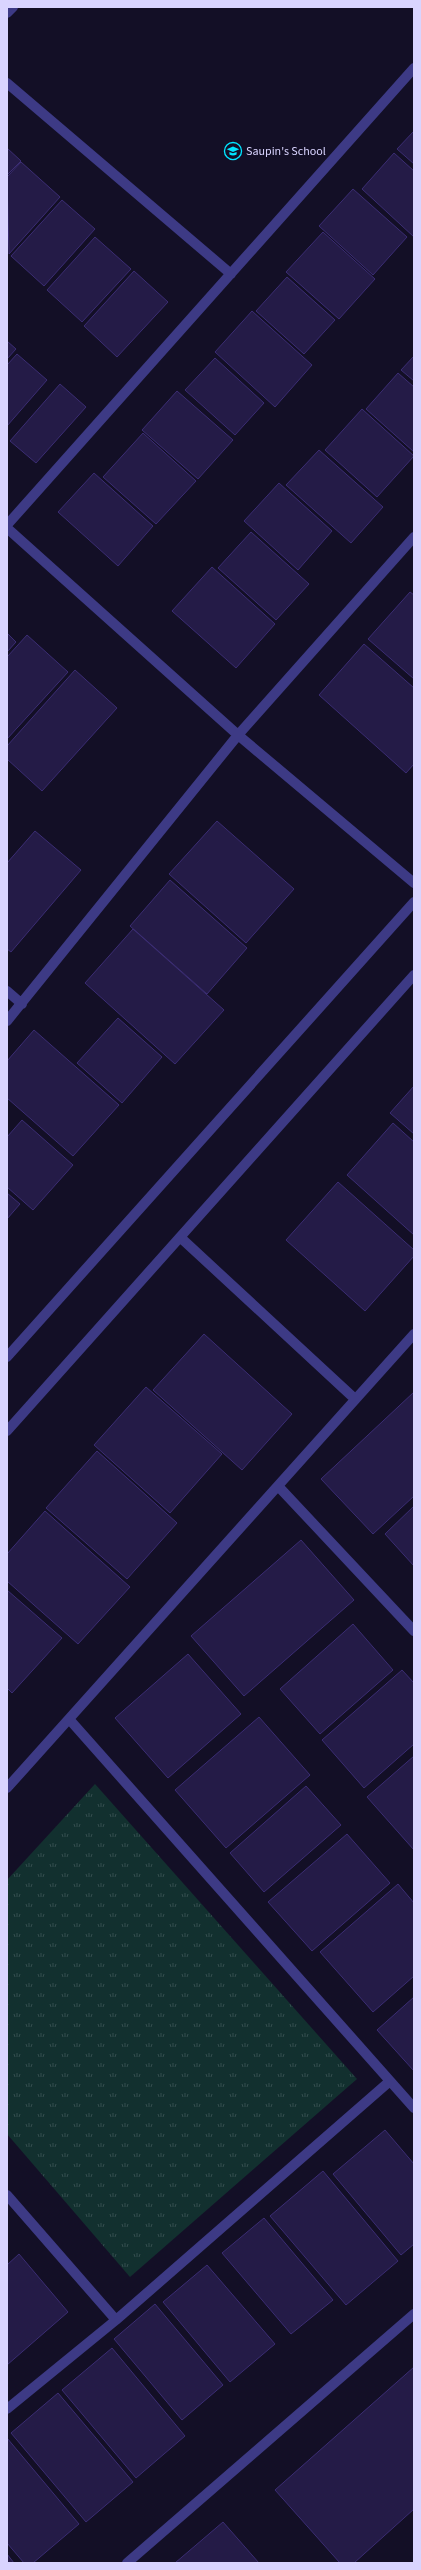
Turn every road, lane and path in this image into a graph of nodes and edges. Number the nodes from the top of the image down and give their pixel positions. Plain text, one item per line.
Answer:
1 (13, 7) edge
2 (7, 13) edge
3 (414, 68) edge
4 (7, 83) edge
5 (231, 274) junction
6 (7, 527) edge
7 (414, 537) edge
8 (238, 735) junction
9 (414, 883) edge
10 (414, 902) edge
11 (414, 975) edge
12 (7, 991) edge
13 (22, 1004) junction
14 (7, 1021) edge
15 (181, 1238) junction
16 (414, 1334) edge
17 (7, 1357) edge
18 (355, 1399) junction
19 (7, 1431) edge
20 (278, 1486) junction
21 (414, 1631) edge
22 (69, 1719) junction
23 (7, 1788) edge
24 (390, 2081) junction
25 (414, 2108) edge
26 (7, 2195) edge
27 (414, 2314) edge
28 (116, 2320) junction
29 (7, 2408) edge
30 (127, 2563) edge

1 - 2 street
3 - 5 street
4 - 5 street
5 - 6 street
6 - 8 street
7 - 8 street
8 - 9 street
8 - 13 street
10 - 17 street
11 - 15 street
12 - 13 street
13 - 14 street
15 - 18 street
15 - 19 street
16 - 18 street
18 - 20 street
20 - 21 street
20 - 22 street
22 - 23 street
22 - 24 street
24 - 25 street
24 - 28 street
26 - 28 street
27 - 30 street
28 - 29 street

